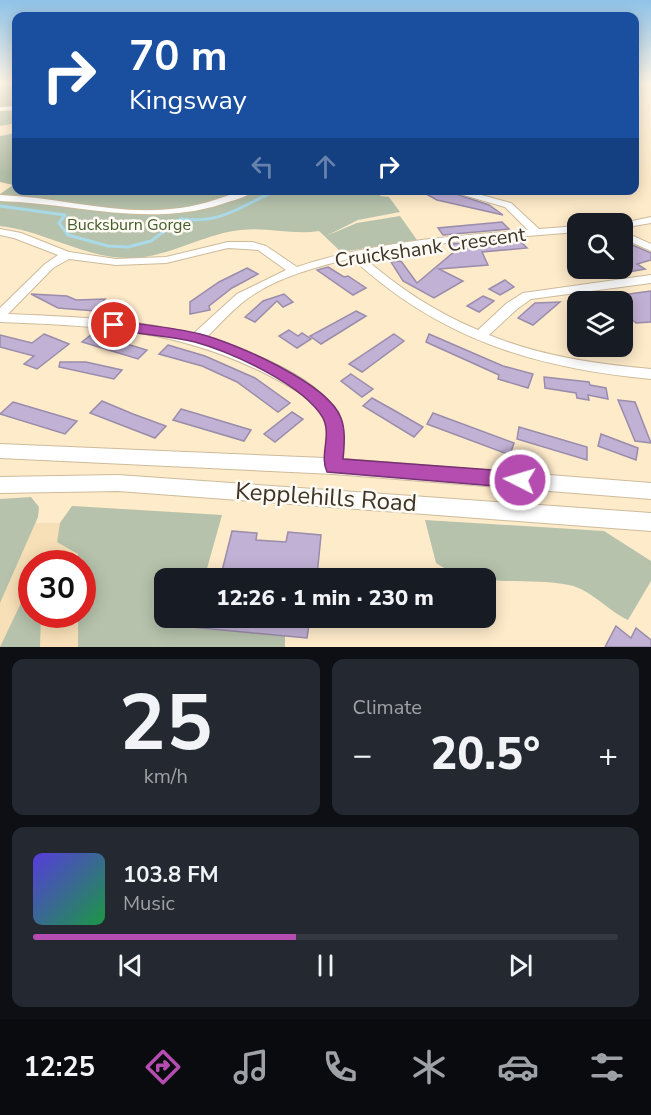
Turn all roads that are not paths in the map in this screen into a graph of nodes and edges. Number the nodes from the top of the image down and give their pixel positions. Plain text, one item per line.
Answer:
1 (237, 195) edge
2 (469, 195) edge
3 (1, 198) edge
4 (651, 220) edge
5 (633, 223) edge
6 (567, 230) edge
7 (0, 232) edge
8 (537, 232) junction
9 (633, 239) edge
10 (651, 248) edge
11 (354, 254) junction
12 (67, 255) junction
13 (294, 270) junction
14 (651, 279) edge
15 (0, 316) edge
16 (480, 336) junction
17 (198, 338) junction
18 (649, 378) edge
19 (0, 451) edge
20 (333, 466) junction
21 (0, 485) edge
22 (651, 491) edge
23 (651, 522) edge

1 - 3 street
2 - 8 street
4 - 5 street
6 - 8 street, Cruickshank Crescent
7 - 12 street
8 - 11 street, Cruickshank Crescent
9 - 10 street
11 - 13 street, Cruickshank Crescent
11 - 16 street
12 - 13 street
12 - 15 street
13 - 17 street, Cruickshank Crescent
14 - 16 street
15 - 17 street
16 - 18 street
17 - 20 street
19 - 20 street, Kepplehills Road
20 - 22 street, Kepplehills Road
21 - 23 street, Kepplehills Road

